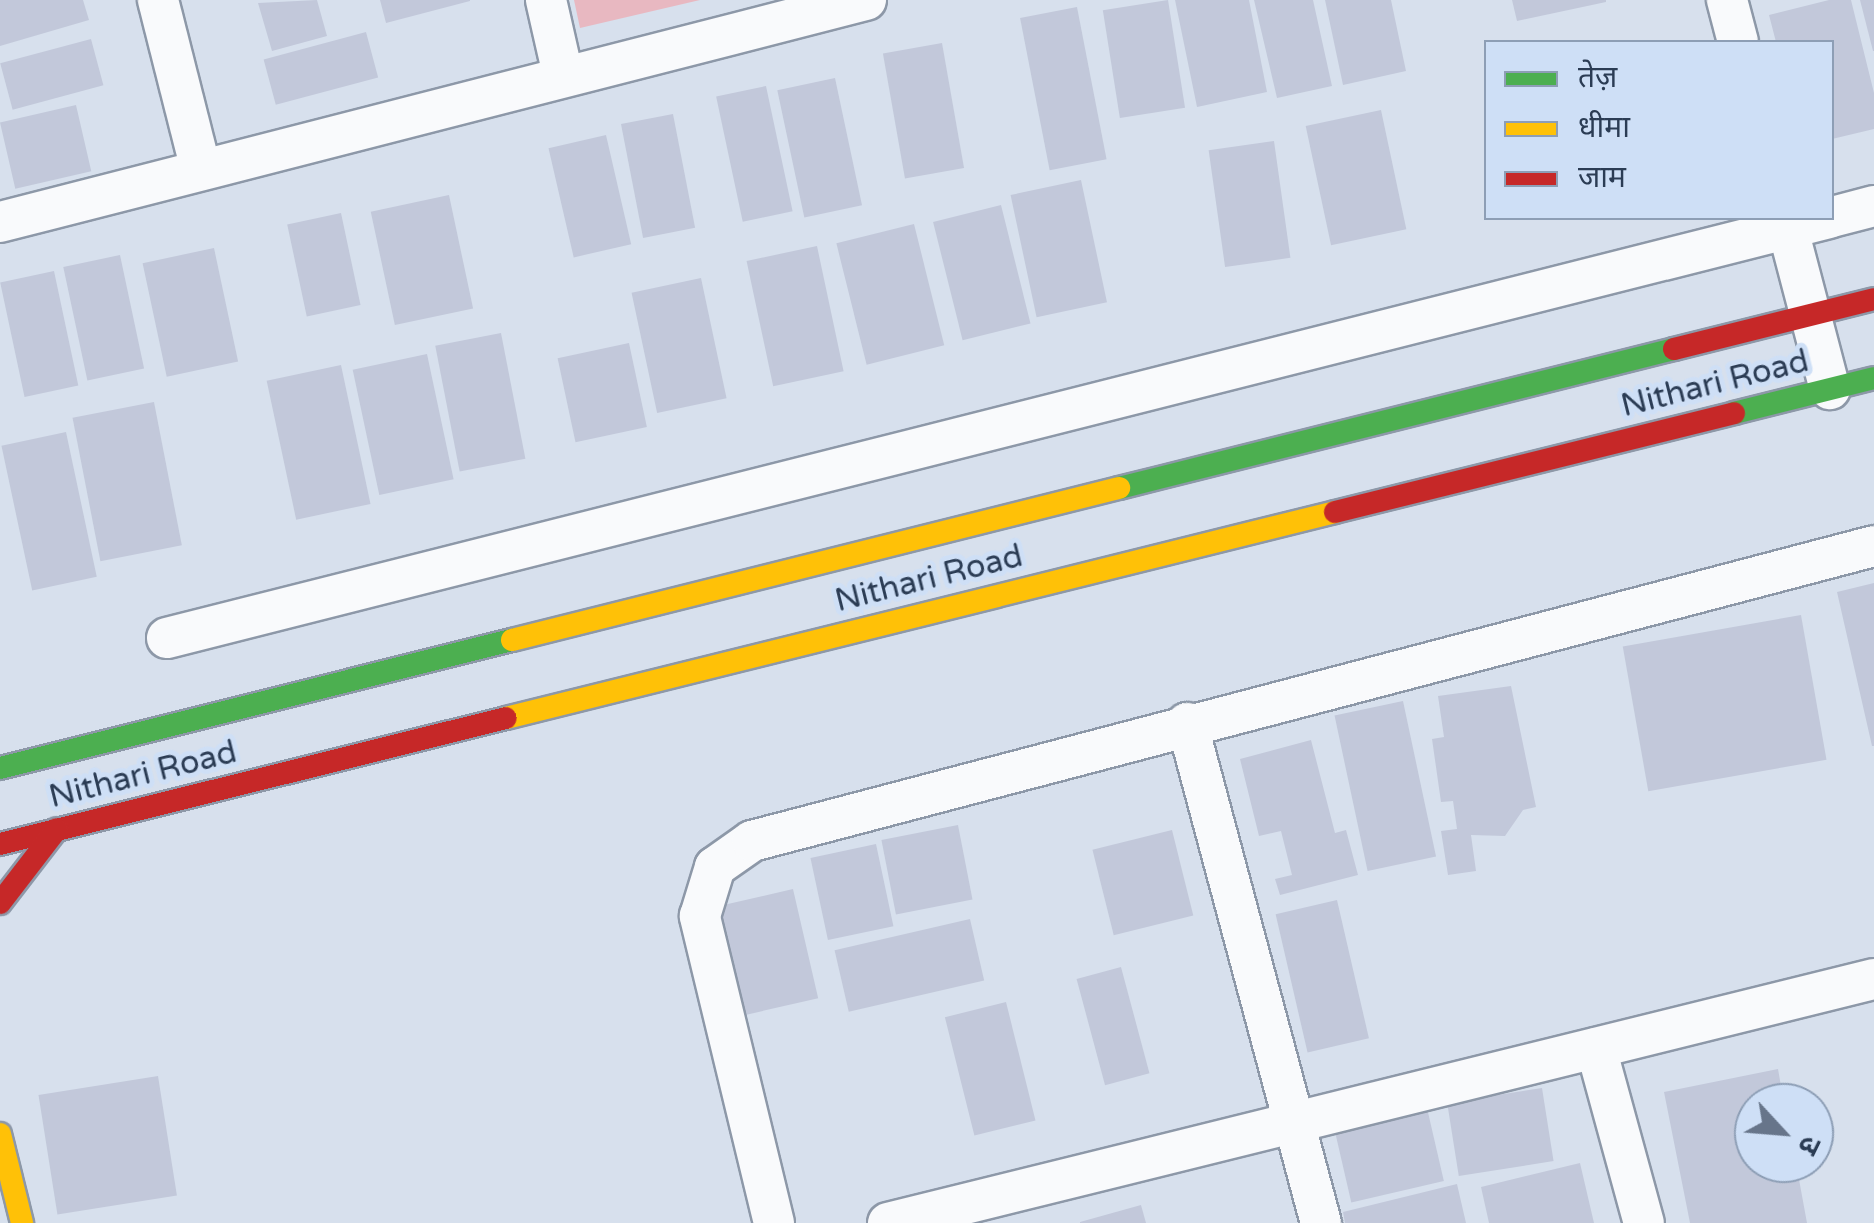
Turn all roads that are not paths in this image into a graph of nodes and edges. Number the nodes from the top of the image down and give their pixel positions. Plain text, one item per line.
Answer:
1 (158, 0) edge
2 (546, 0) edge
3 (866, 0) edge
4 (1727, 0) edge
5 (1737, 40) edge
6 (563, 75) junction
7 (200, 166) junction
8 (1874, 206) edge
9 (1834, 216) edge
10 (0, 222) edge
11 (1786, 223) edge
12 (1874, 299) edge
13 (1810, 315) junction
14 (1874, 378) edge
15 (1830, 389) junction
16 (1874, 546) edge
17 (167, 638) dead end
18 (1187, 723) junction
19 (13, 739) dead end
20 (38, 760) junction
21 (0, 768) edge
22 (57, 829) junction
23 (0, 844) edge
24 (0, 903) edge
25 (1874, 979) edge
26 (1596, 1048) junction
27 (1294, 1124) junction
28 (0, 1134) edge
29 (1018, 1208) edge
30 (22, 1223) edge
31 (774, 1223) edge
32 (888, 1223) edge
33 (1321, 1223) edge
34 (1644, 1223) edge

1 - 7 street
2 - 6 street
3 - 6 street
4 - 5 street
6 - 7 street
7 - 10 street
8 - 9 street
11 - 13 street
11 - 17 street
12 - 13 street, Nithari Road
13 - 15 street
13 - 20 street, Nithari Road
14 - 15 street, Nithari Road
15 - 22 street, Nithari Road
16 - 18 street
18 - 27 street
18 - 31 street
19 - 20 street
20 - 21 street, Nithari Road
22 - 23 street, Nithari Road
22 - 24 street
25 - 26 street
26 - 27 street
26 - 34 street
27 - 29 street
27 - 33 street
28 - 30 street
29 - 32 street

